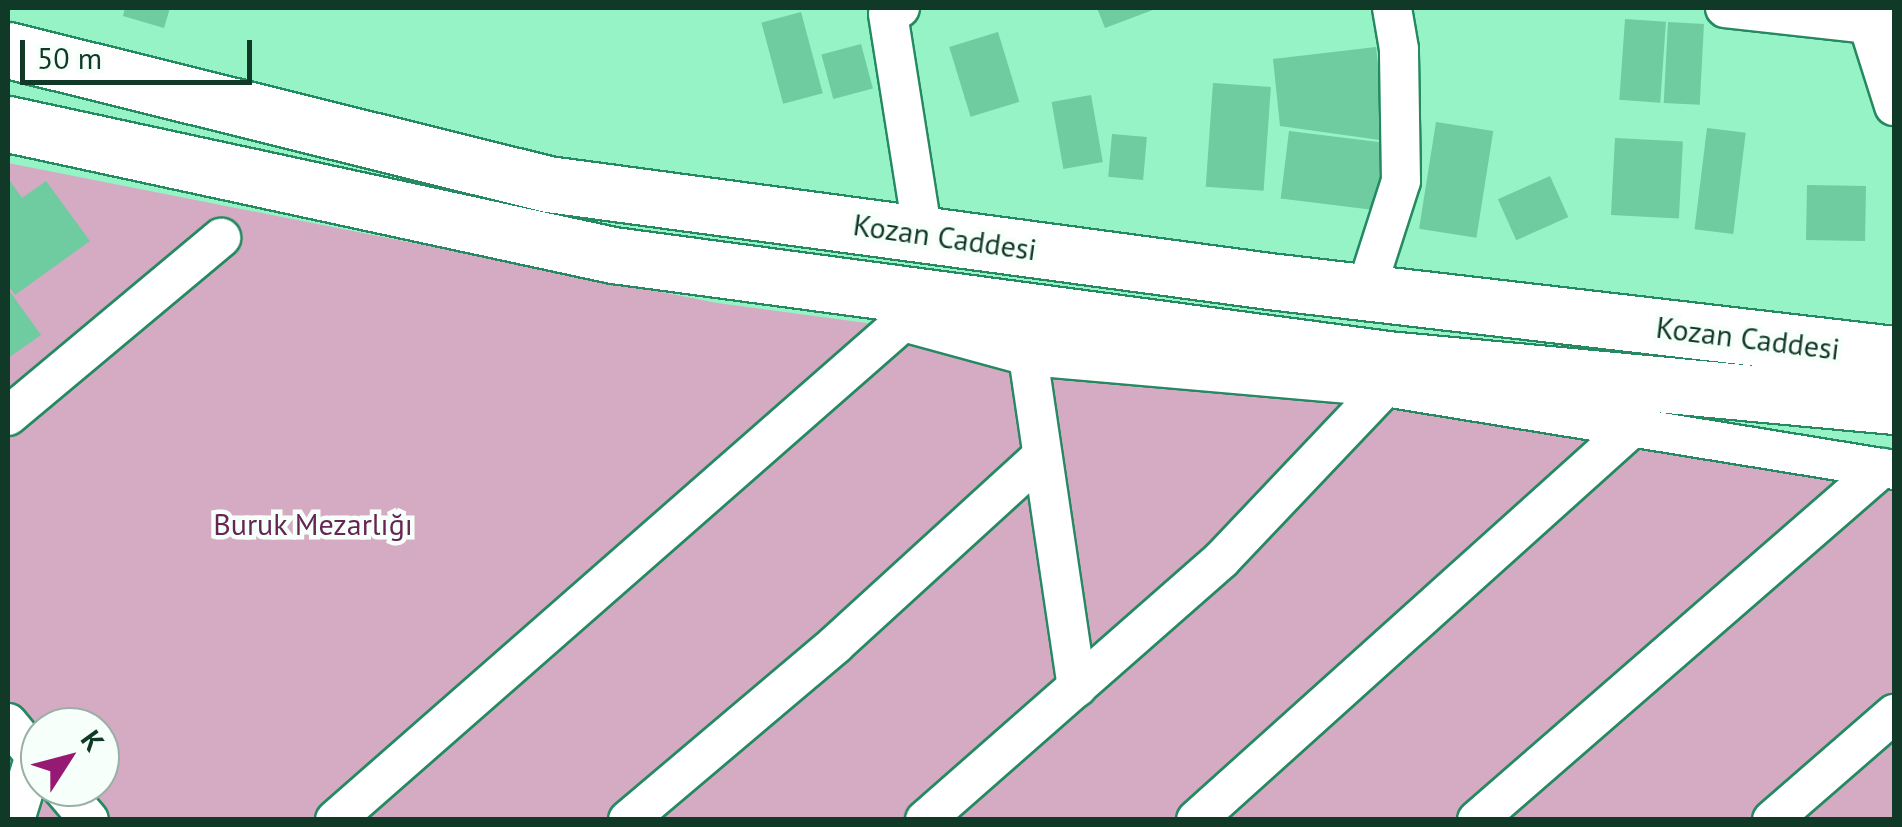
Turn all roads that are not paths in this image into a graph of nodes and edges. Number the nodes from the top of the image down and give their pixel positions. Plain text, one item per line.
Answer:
1 (1392, 8) edge
2 (1724, 8) edge
3 (891, 10) edge
4 (1876, 20) edge
5 (8, 50) edge
6 (1894, 106) edge
7 (8, 124) edge
8 (923, 234) junction
9 (221, 238) dead end
10 (1365, 293) junction
11 (1894, 354) edge
12 (1028, 356) junction
13 (1385, 387) junction
14 (1894, 406) edge
15 (9, 413) edge
16 (1634, 426) junction
17 (1042, 456) junction
18 (1888, 469) edge
19 (1077, 686) junction
20 (1894, 714) edge
21 (335, 820) edge
22 (628, 820) edge
23 (925, 820) edge
24 (1196, 820) edge
25 (1477, 820) edge
26 (1772, 820) edge

1 - 10 street
2 - 4 street
3 - 8 street
4 - 6 street
5 - 8 highway, Kozan Caddesi
7 - 14 highway, Kozan Caddesi
8 - 10 highway, Kozan Caddesi
9 - 15 street
10 - 11 highway, Kozan Caddesi
12 - 13 street
12 - 17 street
12 - 21 street
13 - 16 street
13 - 19 street
16 - 18 street
16 - 24 street
17 - 19 street
17 - 22 street
18 - 25 street
19 - 23 street
20 - 26 street

